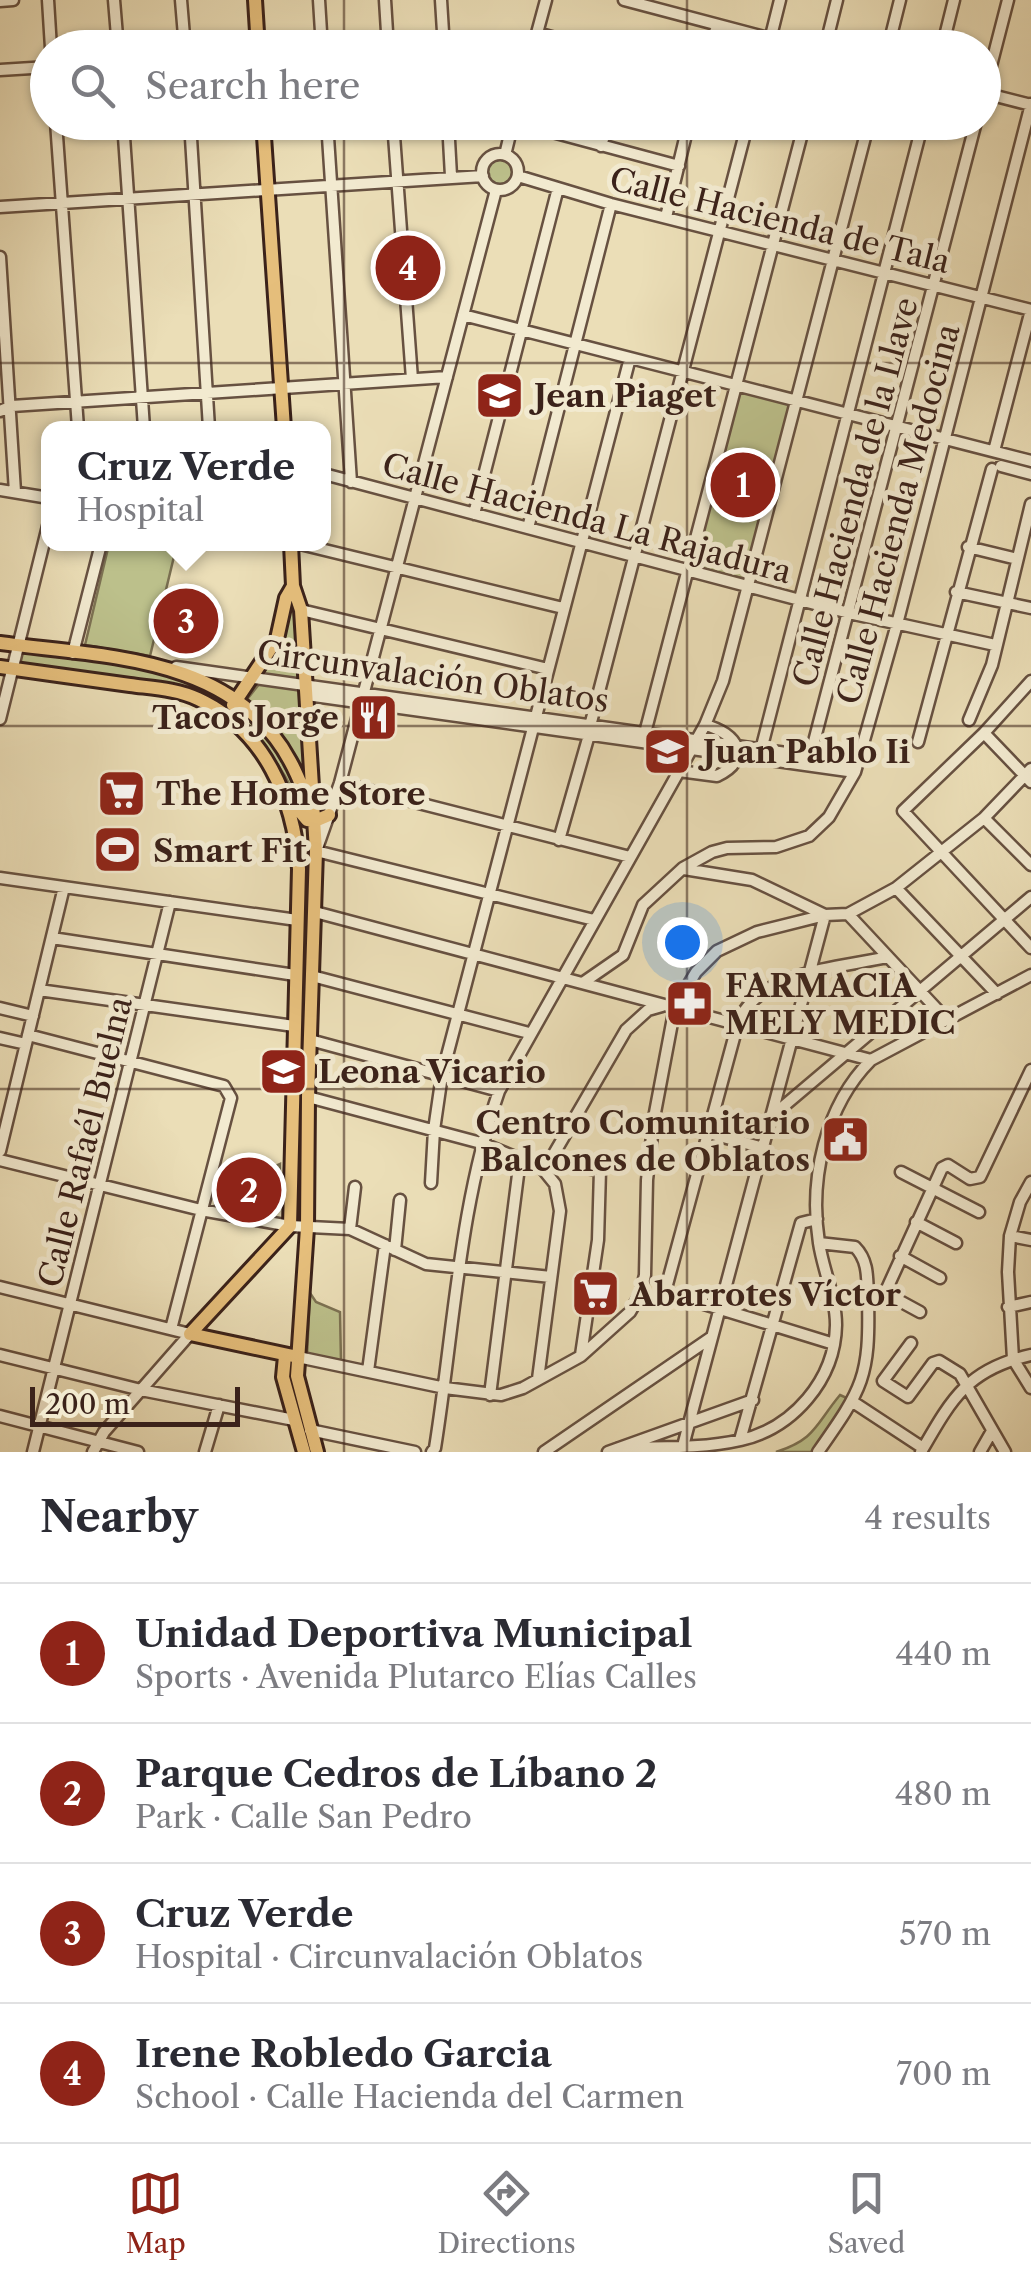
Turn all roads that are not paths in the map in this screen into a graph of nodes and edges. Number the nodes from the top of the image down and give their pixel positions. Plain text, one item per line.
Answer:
1 (13, 0) edge
2 (48, 0) edge
3 (114, 0) edge
4 (181, 0) edge
5 (255, 0) edge
6 (319, 0) edge
7 (385, 0) edge
8 (441, 0) edge
9 (546, 0) edge
10 (624, 0) edge
11 (780, 0) edge
12 (837, 0) edge
13 (900, 0) edge
14 (954, 0) edge
15 (1008, 0) edge
16 (0, 1) edge
17 (664, 5) edge
18 (717, 24) junction
19 (50, 30) edge
20 (116, 30) edge
21 (183, 30) edge
22 (257, 30) edge
23 (321, 30) edge
24 (387, 30) edge
25 (443, 30) edge
26 (538, 30) edge
27 (716, 30) edge
28 (733, 30) edge
29 (772, 30) edge
30 (830, 30) edge
31 (892, 30) edge
32 (946, 30) edge
33 (1000, 30) edge
34 (30, 68) edge
35 (0, 70) edge
36 (1001, 97) edge
37 (1031, 105) edge
38 (57, 140) edge
39 (123, 140) edge
40 (191, 140) edge
41 (264, 140) edge
42 (328, 140) edge
43 (394, 140) edge
44 (449, 140) edge
45 (510, 140) edge
46 (579, 140) edge
47 (603, 140) edge
48 (686, 140) edge
49 (743, 140) edge
50 (800, 140) edge
51 (864, 140) edge
52 (919, 140) edge
53 (971, 140) edge
54 (601, 146) junction
55 (506, 155) junction
56 (679, 166) junction
57 (451, 176) junction
58 (482, 176) junction
59 (518, 176) junction
60 (397, 179) junction
61 (330, 184) junction
62 (267, 188) junction
63 (558, 188) junction
64 (496, 190) junction
65 (195, 196) junction
66 (128, 199) junction
67 (62, 203) junction
68 (612, 204) junction
69 (0, 207) edge
70 (666, 217) junction
71 (720, 230) junction
72 (773, 244) junction
73 (0, 257) edge
74 (834, 258) junction
75 (886, 272) junction
76 (1, 275) edge
77 (935, 285) junction
78 (982, 297) junction
79 (1031, 310) edge
80 (463, 315) junction
81 (522, 330) junction
82 (576, 344) junction
83 (630, 358) junction
84 (683, 371) junction
85 (447, 377) junction
86 (412, 379) junction
87 (345, 384) junction
88 (737, 385) junction
89 (281, 388) junction
90 (207, 393) junction
91 (142, 398) junction
92 (796, 400) junction
93 (77, 402) junction
94 (5, 409) edge
95 (849, 414) junction
96 (78, 421) edge
97 (144, 421) edge
98 (209, 421) edge
99 (283, 421) edge
100 (897, 426) junction
101 (945, 439) junction
102 (994, 451) junction
103 (1031, 461) edge
104 (1031, 474) edge
105 (331, 476) edge
106 (351, 482) junction
107 (0, 490) edge
108 (14, 492) junction
109 (41, 497) edge
110 (415, 498) junction
111 (1031, 504) edge
112 (474, 514) junction
113 (528, 528) junction
114 (582, 542) junction
115 (968, 547) junction
116 (41, 551) edge
117 (99, 551) edge
118 (291, 551) edge
119 (331, 551) edge
120 (634, 556) junction
121 (1017, 559) junction
122 (398, 565) junction
123 (688, 572) junction
124 (293, 586) junction
125 (748, 588) junction
126 (956, 592) junction
127 (800, 601) junction
128 (1006, 603) junction
129 (564, 608) junction
130 (1031, 608) edge
131 (301, 610) junction
132 (849, 614) junction
133 (897, 624) junction
134 (380, 628) junction
135 (945, 634) junction
136 (0, 643) edge
137 (18, 645) junction
138 (995, 645) junction
139 (73, 653) junction
140 (169, 667) junction
141 (6, 668) edge
142 (548, 669) junction
143 (252, 678) junction
144 (1031, 681) edge
145 (307, 690) junction
146 (362, 699) junction
147 (236, 700) junction
148 (226, 716) junction
149 (0, 719) edge
150 (969, 720) dead end
151 (534, 723) junction
152 (706, 725) junction
153 (589, 731) junction
154 (984, 733) junction
155 (645, 734) junction
156 (918, 742) dead end
157 (694, 745) junction
158 (761, 750) junction
159 (736, 751) junction
160 (810, 757) junction
161 (856, 768) junction
162 (679, 772) junction
163 (1029, 775) edge
164 (340, 784) junction
165 (281, 787) junction
166 (329, 815) junction
167 (984, 818) junction
168 (315, 821) junction
169 (507, 827) junction
170 (559, 840) junction
171 (316, 852) junction
172 (941, 854) junction
173 (630, 857) junction
174 (1031, 865) edge
175 (683, 868) junction
176 (0, 878) edge
177 (64, 887) junction
178 (896, 888) junction
179 (490, 892) junction
180 (1031, 897) edge
181 (170, 902) junction
182 (315, 912) junction
183 (848, 914) junction
184 (826, 915) junction
185 (1006, 919) junction
186 (297, 920) junction
187 (594, 920) junction
188 (52, 938) junction
189 (314, 938) junction
190 (1031, 948) edge
191 (474, 953) junction
192 (962, 954) junction
193 (157, 955) junction
194 (887, 957) junction
195 (295, 975) junction
196 (810, 975) junction
197 (312, 976) junction
198 (562, 976) junction
199 (1031, 976) edge
200 (584, 982) junction
201 (39, 990) junction
202 (916, 991) junction
203 (996, 994) junction
204 (145, 1005) junction
205 (669, 1006) junction
206 (0, 1008) edge
207 (458, 1014) junction
208 (33, 1016) junction
209 (947, 1020) junction
210 (738, 1023) junction
211 (294, 1031) junction
212 (529, 1033) junction
213 (0, 1038) edge
214 (792, 1038) junction
215 (27, 1040) junction
216 (310, 1040) junction
217 (849, 1055) junction
218 (871, 1060) junction
219 (131, 1062) junction
220 (1031, 1070) edge
221 (856, 1074) junction
222 (442, 1076) junction
223 (499, 1090) junction
224 (308, 1097) junction
225 (771, 1117) junction
226 (654, 1118) junction
227 (434, 1130) junction
228 (708, 1131) junction
229 (480, 1143) junction
230 (763, 1148) junction
231 (0, 1151) edge
232 (520, 1158) junction
233 (0, 1160) edge
234 (542, 1163) junction
235 (901, 1172) dead end
236 (1031, 1182) edge
237 (431, 1183) dead end
238 (101, 1185) junction
239 (355, 1187) dead end
240 (932, 1188) junction
241 (400, 1200) dead end
242 (201, 1210) junction
243 (979, 1212) dead end
244 (818, 1219) junction
245 (916, 1222) junction
246 (290, 1226) junction
247 (307, 1228) junction
248 (350, 1229) junction
249 (1010, 1236) junction
250 (1031, 1240) edge
251 (956, 1243) dead end
252 (819, 1244) junction
253 (390, 1247) junction
254 (900, 1256) junction
255 (459, 1268) junction
256 (505, 1273) junction
257 (552, 1277) junction
258 (940, 1278) dead end
259 (0, 1288) edge
260 (1031, 1302) edge
261 (72, 1305) junction
262 (1008, 1307) junction
263 (720, 1310) junction
264 (920, 1312) dead end
265 (774, 1326) junction
266 (171, 1329) junction
267 (190, 1334) junction
268 (712, 1337) junction
269 (911, 1343) dead end
270 (834, 1344) junction
271 (0, 1355) edge
272 (1031, 1355) edge
273 (581, 1356) junction
274 (291, 1357) junction
275 (1013, 1359) junction
276 (55, 1369) junction
277 (368, 1372) junction
278 (538, 1379) junction
279 (966, 1384) junction
280 (445, 1388) junction
281 (1031, 1388) edge
282 (142, 1390) junction
283 (490, 1395) junction
284 (753, 1400) junction
285 (854, 1402) junction
286 (219, 1405) junction
287 (0, 1416) edge
288 (294, 1420) junction
289 (689, 1425) junction
290 (41, 1427) junction
291 (310, 1430) junction
292 (992, 1431) junction
293 (740, 1440) junction
294 (97, 1442) edge
295 (683, 1446) junction
296 (552, 1450) edge
297 (614, 1450) edge
298 (922, 1450) edge
299 (33, 1452) edge
300 (80, 1452) edge
301 (138, 1452) edge
302 (205, 1452) edge
303 (304, 1452) edge
304 (317, 1452) edge
305 (415, 1452) edge
306 (432, 1452) edge
307 (818, 1452) edge
308 (980, 1452) edge
309 (1005, 1452) edge

1 - 16 street
2 - 19 street
3 - 20 street
4 - 21 street
5 - 22 main road
6 - 23 street
7 - 24 street
8 - 25 street
9 - 26 street
10 - 17 street
11 - 29 street
12 - 30 street
13 - 31 street
14 - 32 street
15 - 33 street
17 - 18 street
18 - 27 street
18 - 28 street
34 - 35 street
36 - 37 street
37 - 78 street, Calle Hacienda Medocina
38 - 67 street
39 - 66 street
40 - 65 street
41 - 62 main road
42 - 61 street
43 - 60 street
44 - 57 street
45 - 55 street
46 - 54 street
47 - 54 street
48 - 56 street
49 - 71 street
50 - 72 street
51 - 74 street
52 - 75 street
53 - 77 street, Calle Hacienda de la Llave
54 - 56 street
55 - 58 street
55 - 59 street
56 - 70 street
57 - 58 street
57 - 60 street
58 - 64 street
59 - 63 street, Calle Hacienda de Tala
59 - 64 street
60 - 61 street
60 - 86 street
61 - 62 street
61 - 87 street
62 - 65 street
62 - 89 main road
63 - 68 street, Calle Hacienda de Tala
63 - 81 street
64 - 80 street
65 - 66 street
65 - 90 street
66 - 67 street
66 - 91 street
67 - 69 street
67 - 93 street
68 - 70 street, Calle Hacienda de Tala
68 - 82 street
70 - 71 street, Calle Hacienda de Tala
71 - 72 street, Calle Hacienda de Tala
71 - 84 street
72 - 74 street, Calle Hacienda de Tala
72 - 88 street
73 - 76 street
74 - 75 street, Calle Hacienda de Tala
74 - 92 street
75 - 77 street, Calle Hacienda de Tala
75 - 95 street
76 - 94 street
77 - 78 street, Calle Hacienda de Tala
77 - 100 street, Calle Hacienda de la Llave
78 - 79 street, Calle Hacienda de Tala
78 - 101 street, Calle Hacienda Medocina
79 - 102 street
80 - 81 street
80 - 85 street
81 - 82 street
81 - 112 street
82 - 83 street
82 - 113 street
83 - 84 street
83 - 114 street
84 - 88 street
84 - 120 street
85 - 86 street
85 - 110 street
86 - 87 street
87 - 89 street
87 - 106 street
88 - 92 street
88 - 123 street
89 - 90 street
89 - 99 main road
90 - 91 street
90 - 98 street
91 - 93 street
91 - 97 street
92 - 95 street
92 - 125 street
93 - 94 street
93 - 96 street
94 - 108 street
95 - 100 street
95 - 127 street
100 - 101 street
100 - 132 street, Calle Hacienda de la Llave
101 - 102 street
101 - 133 street, Calle Hacienda Medocina
102 - 103 street
104 - 115 street
105 - 106 street, Calle Hacienda La Rajadura
106 - 110 street, Calle Hacienda La Rajadura
107 - 108 street
108 - 109 street
110 - 112 street, Calle Hacienda La Rajadura
110 - 122 street
111 - 121 street
112 - 113 street, Calle Hacienda La Rajadura
113 - 114 street, Calle Hacienda La Rajadura
114 - 120 street, Calle Hacienda La Rajadura
114 - 129 street
115 - 121 street
115 - 126 street
116 - 137 street
117 - 139 street
118 - 124 main road
119 - 122 street
120 - 123 street, Calle Hacienda La Rajadura
120 - 153 street
121 - 128 street
122 - 129 street
122 - 134 street
123 - 125 street, Calle Hacienda La Rajadura
123 - 155 street
124 - 131 main road
124 - 143 main road
125 - 127 street, Calle Hacienda La Rajadura
125 - 152 street
126 - 128 street
126 - 135 street
127 - 132 street, Calle Hacienda La Rajadura
127 - 158 street
128 - 130 street
128 - 138 street
129 - 142 street
131 - 134 street
131 - 145 main road
132 - 133 street, Calle Hacienda La Rajadura
132 - 160 street, Calle Hacienda de la Llave
133 - 135 street, Calle Hacienda La Rajadura
133 - 161 street, Calle Hacienda Medocina
134 - 142 street
134 - 146 street
135 - 138 street, Calle Hacienda La Rajadura
135 - 156 street
136 - 137 main road, Circunvalación Oblatos
137 - 139 main road, Circunvalación Oblatos
137 - 141 street
138 - 150 street
139 - 140 main road, Circunvalación Oblatos
140 - 143 street, Circunvalación Oblatos
140 - 147 main road
141 - 148 main road
141 - 149 street
142 - 151 street
143 - 145 street, Circunvalación Oblatos
143 - 147 main road
144 - 154 street
145 - 146 street, Circunvalación Oblatos
145 - 168 main road
146 - 151 street, Circunvalación Oblatos
146 - 164 street
147 - 148 main road
147 - 168 main road
148 - 165 main road
151 - 153 street, Circunvalación Oblatos
151 - 169 street
152 - 157 street
152 - 159 street
153 - 155 street, Circunvalación Oblatos
153 - 157 street, Circunvalación Oblatos
153 - 170 street
154 - 163 street
154 - 172 street
155 - 157 street, Circunvalación Oblatos
157 - 159 street, Circunvalación Oblatos
157 - 162 street
158 - 159 street, Circunvalación Oblatos
158 - 160 street, Circunvalación Oblatos
159 - 161 street, Circunvalación Oblatos
159 - 162 street
160 - 161 street, Circunvalación Oblatos
161 - 175 street, Calle Hacienda Medocina
162 - 173 street
163 - 167 street
164 - 166 street
164 - 169 street
165 - 168 main road
165 - 186 main road
166 - 168 main road
166 - 171 street
167 - 172 street
167 - 174 street
168 - 171 main road
169 - 170 street
169 - 179 street
170 - 173 street
171 - 179 street
171 - 182 main road
172 - 178 street
172 - 185 street
173 - 187 street
175 - 184 street
175 - 200 street, Calle Hacienda Medocina
176 - 177 street
177 - 181 street
177 - 188 street
178 - 183 street
178 - 192 street
179 - 187 street
179 - 191 street
180 - 185 street
181 - 186 street
181 - 193 street, Calle Rafaél Buelna
182 - 189 main road
182 - 191 street
183 - 184 street
183 - 194 street
184 - 196 street
184 - 205 street
185 - 190 street
185 - 192 street
186 - 189 main road
186 - 195 main road
187 - 198 street
188 - 193 street
188 - 201 street
189 - 197 main road
191 - 198 street
191 - 207 street
192 - 202 street
192 - 203 street
193 - 195 street
193 - 204 street, Calle Rafaél Buelna
194 - 196 street
194 - 202 street
195 - 211 main road
196 - 210 street
196 - 214 street
197 - 207 street
197 - 216 main road
198 - 200 street
198 - 212 street
199 - 203 street
200 - 205 street
201 - 204 street
201 - 208 street
202 - 209 street
202 - 217 street
203 - 209 street
204 - 211 street
204 - 219 street, Calle Rafaél Buelna
205 - 210 street
205 - 226 street
205 - 234 street
206 - 208 street
207 - 212 street
207 - 222 street
208 - 215 street
209 - 218 street
210 - 214 street
210 - 228 street
211 - 224 main road
211 - 246 main road
212 - 223 street
213 - 215 street
214 - 217 street
214 - 225 street
215 - 219 street
215 - 231 street
216 - 222 street
216 - 224 main road
217 - 218 street
217 - 221 street
217 - 225 street
218 - 221 street
219 - 238 street, Calle Rafaél Buelna
219 - 242 street
220 - 240 street
221 - 244 street
222 - 223 street
222 - 227 street
223 - 229 street
224 - 227 street
224 - 247 main road
225 - 230 street
226 - 228 street
226 - 273 street
227 - 229 street
227 - 237 street
228 - 230 street
228 - 263 street
229 - 232 street
229 - 255 street
230 - 263 street
232 - 234 street
232 - 256 street
233 - 238 street
234 - 257 street
234 - 273 street
235 - 240 street
236 - 249 street
238 - 242 street
238 - 261 street, Calle Rafaél Buelna
239 - 248 street
240 - 243 street
240 - 245 street
241 - 253 street
242 - 246 street
242 - 266 street
244 - 252 street
244 - 265 street
245 - 251 street
245 - 254 street
246 - 247 street
246 - 267 main road
247 - 248 street
247 - 274 main road
248 - 253 street
249 - 250 street
249 - 262 street
252 - 270 street
252 - 285 street
253 - 255 street
253 - 277 street
254 - 258 street
254 - 264 street
255 - 256 street
255 - 280 street
256 - 257 street
256 - 283 street
257 - 278 street
259 - 261 street
260 - 262 street
261 - 266 street
261 - 276 street, Calle Rafaél Buelna
262 - 275 street
263 - 265 street
263 - 268 street
265 - 270 street
265 - 284 street
266 - 267 street
267 - 274 main road
267 - 282 street
268 - 289 street
268 - 296 street
269 - 279 street
270 - 293 street
271 - 276 street
272 - 275 street
273 - 278 street
274 - 277 street
274 - 288 main road
274 - 291 main road
275 - 279 street
275 - 281 street
276 - 282 street
276 - 290 street, Calle Rafaél Buelna
277 - 280 street
278 - 283 street
279 - 292 street
279 - 298 street
280 - 283 street
280 - 306 street
282 - 286 street
282 - 294 street
284 - 289 street
284 - 293 street
285 - 298 street
285 - 307 street
286 - 288 street
286 - 302 street
287 - 290 street
288 - 303 main road
289 - 295 street
289 - 297 street
290 - 294 street
290 - 299 street, Calle Rafaél Buelna
291 - 304 main road
291 - 305 street
292 - 308 street
292 - 309 street
293 - 295 street
294 - 300 street
294 - 301 street
295 - 297 street

